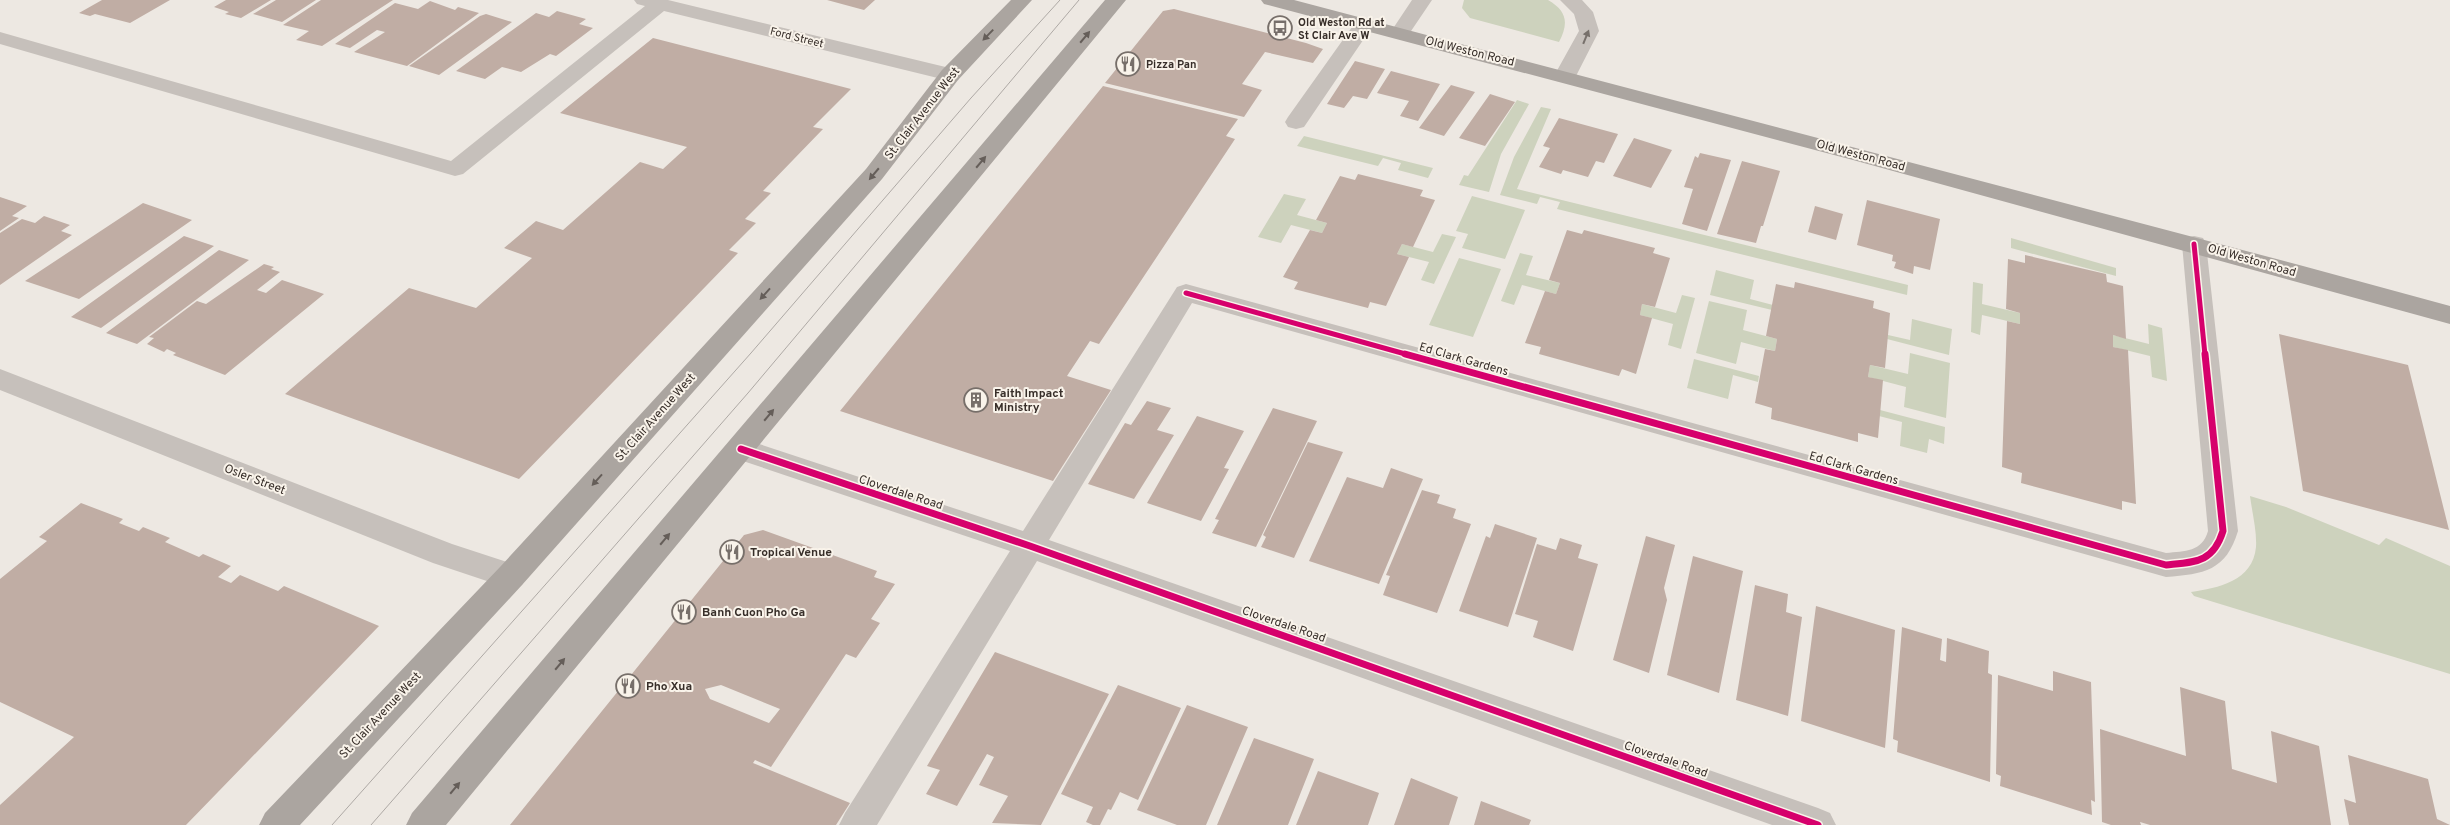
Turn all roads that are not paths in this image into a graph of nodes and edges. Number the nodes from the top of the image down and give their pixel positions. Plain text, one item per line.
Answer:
1 (1022, 0) edge
2 (1116, 0) edge
3 (1271, 0) edge
4 (1422, 0) edge
5 (1570, 0) edge
6 (652, 2) edge
7 (1364, 24) junction
8 (1400, 33) junction
9 (0, 38) edge
10 (950, 75) junction
11 (1565, 76) junction
12 (1296, 122) dead end
13 (2194, 244) junction
14 (2450, 315) edge
15 (0, 379) edge
16 (741, 449) junction
17 (1030, 546) junction
18 (511, 576) junction
19 (277, 825) edge
20 (424, 825) edge
21 (857, 825) edge
22 (1818, 825) edge

1 -> 10 main road, St. Clair Avenue West
16 -> 2 main road
3 - 7 main road, Old Weston Road
4 - 8 street
11 -> 5 street
6 - 9 street
6 - 10 street, Ford Street
7 - 8 main road, Old Weston Road
7 - 12 street
8 - 11 main road, Old Weston Road
10 -> 18 main road, St. Clair Avenue West
11 - 13 main road, Old Weston Road
13 - 14 main road, Old Weston Road
13 - 17 street, Ed Clark Gardens
15 - 18 street, Osler Street
16 - 17 street, Cloverdale Road
20 -> 16 main road
17 - 21 street
17 - 22 street, Cloverdale Road
18 - 19 main road, St. Clair Avenue West

